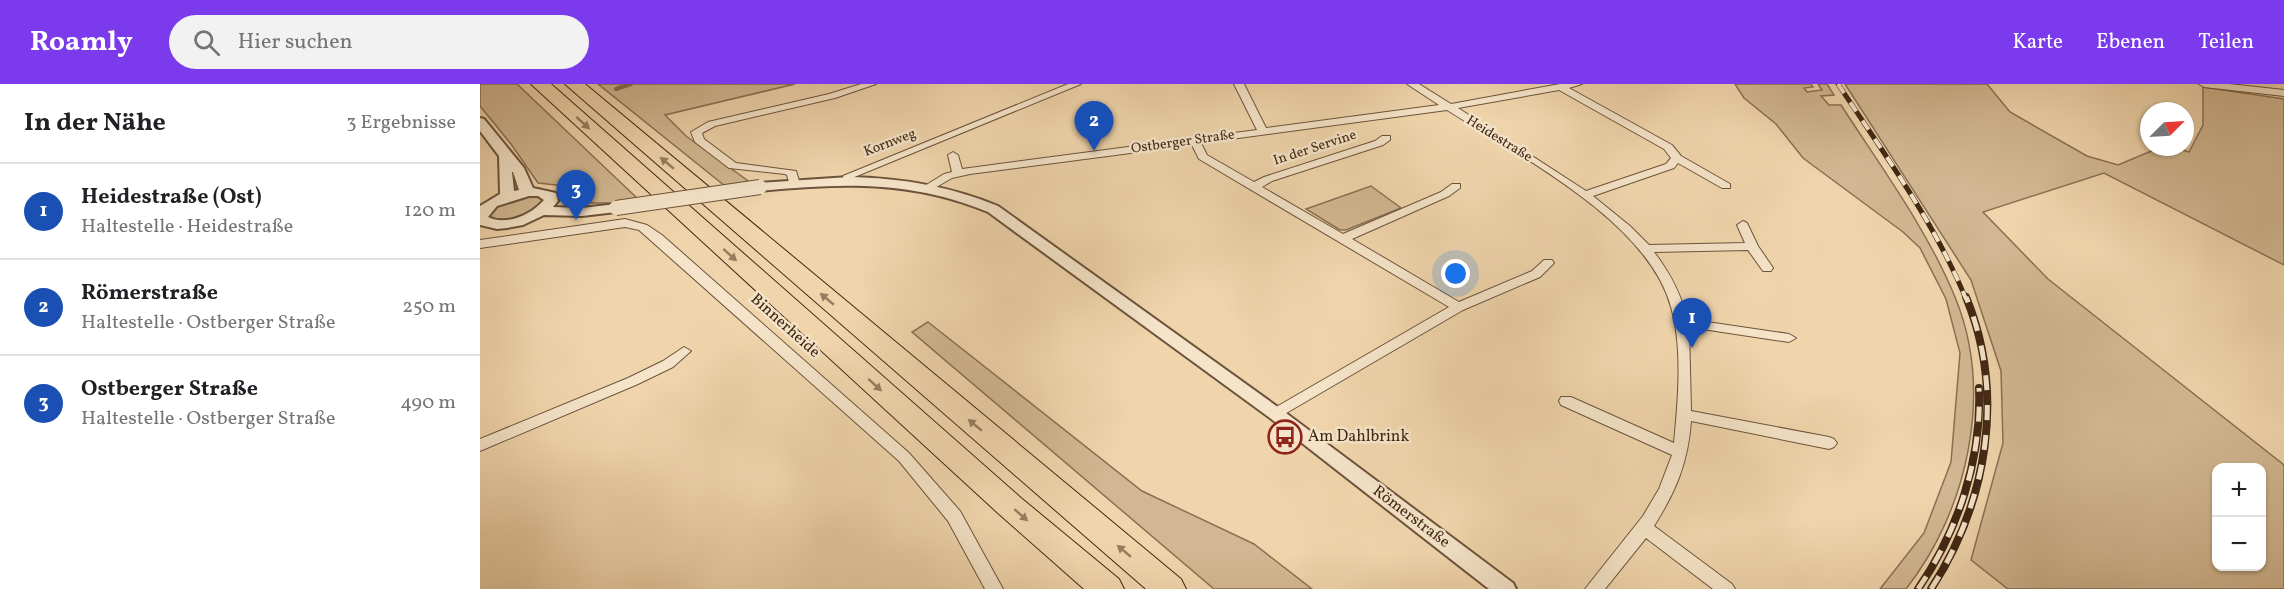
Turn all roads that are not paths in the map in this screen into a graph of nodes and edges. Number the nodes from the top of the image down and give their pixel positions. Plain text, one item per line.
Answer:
1 (540, 84) edge
2 (574, 84) edge
3 (871, 84) edge
4 (1076, 84) edge
5 (1239, 84) edge
6 (1412, 84) edge
7 (1577, 84) edge
8 (2206, 84) edge
9 (1560, 87) junction
10 (2284, 93) edge
11 (1449, 107) junction
12 (480, 122) edge
13 (1263, 132) junction
14 (944, 138) junction
15 (1386, 138) dead end
16 (1195, 141) junction
17 (505, 156) junction
18 (1677, 158) junction
19 (958, 173) junction
20 (848, 176) dead end
21 (794, 184) junction
22 (1456, 186) dead end
23 (1726, 186) dead end
24 (929, 187) junction
25 (1254, 187) junction
26 (529, 192) junction
27 (1584, 195) junction
28 (507, 197) junction
29 (541, 211) junction
30 (480, 219) edge
31 (1743, 225) dead end
32 (1343, 239) junction
33 (480, 244) edge
34 (1752, 246) junction
35 (1646, 249) junction
36 (1548, 263) dead end
37 (1767, 268) dead end
38 (1458, 307) junction
39 (1682, 322) junction
40 (1789, 338) dead end
41 (684, 351) dead end
42 (1566, 401) dead end
43 (1276, 414) junction
44 (1684, 415) junction
45 (1829, 443) dead end
46 (480, 446) edge
47 (1678, 451) junction
48 (1644, 527) junction
49 (994, 589) edge
50 (1107, 589) edge
51 (1169, 589) edge
52 (1505, 589) edge
53 (1594, 589) edge
54 (1726, 589) edge

1 -> 50 highway
51 -> 2 highway
3 - 21 street
4 - 14 street, Kornweg
5 - 13 street
6 - 11 street, Heidestraße
7 - 9 street, Ostberger Straße
8 - 10 street
9 - 11 street, Ostberger Straße
9 - 18 street
11 - 13 street, Ostberger Straße
11 - 27 street, Heidestraße
12 - 17 street
13 - 16 street, Ostberger Straße
14 - 19 street
14 - 20 street, Kornweg
15 - 25 street, In der Servine
16 - 19 street, Ostberger Straße
16 - 25 street
17 - 26 street
17 - 28 street
18 - 23 street
18 - 27 street
19 - 24 street, Ostberger Straße
21 - 24 street
21 - 29 street, bridge
22 - 32 street
24 - 43 street, Römerstraße
25 - 32 street
26 - 28 street
26 - 29 street
27 - 35 street, Heidestraße
28 - 30 street
29 - 30 street
31 - 34 street
32 - 38 street
33 - 49 street, Binnerheide
34 - 35 street
34 - 37 street
35 - 39 street, Heidestraße
36 - 38 street
38 - 43 street
39 - 40 street
39 - 44 street, Heidestraße
41 - 46 street
42 - 47 street
43 - 52 street, Römerstraße
44 - 45 street
44 - 47 street, Heidestraße
47 - 48 street, Heidestraße
48 - 53 street, Heidestraße
48 - 54 street

